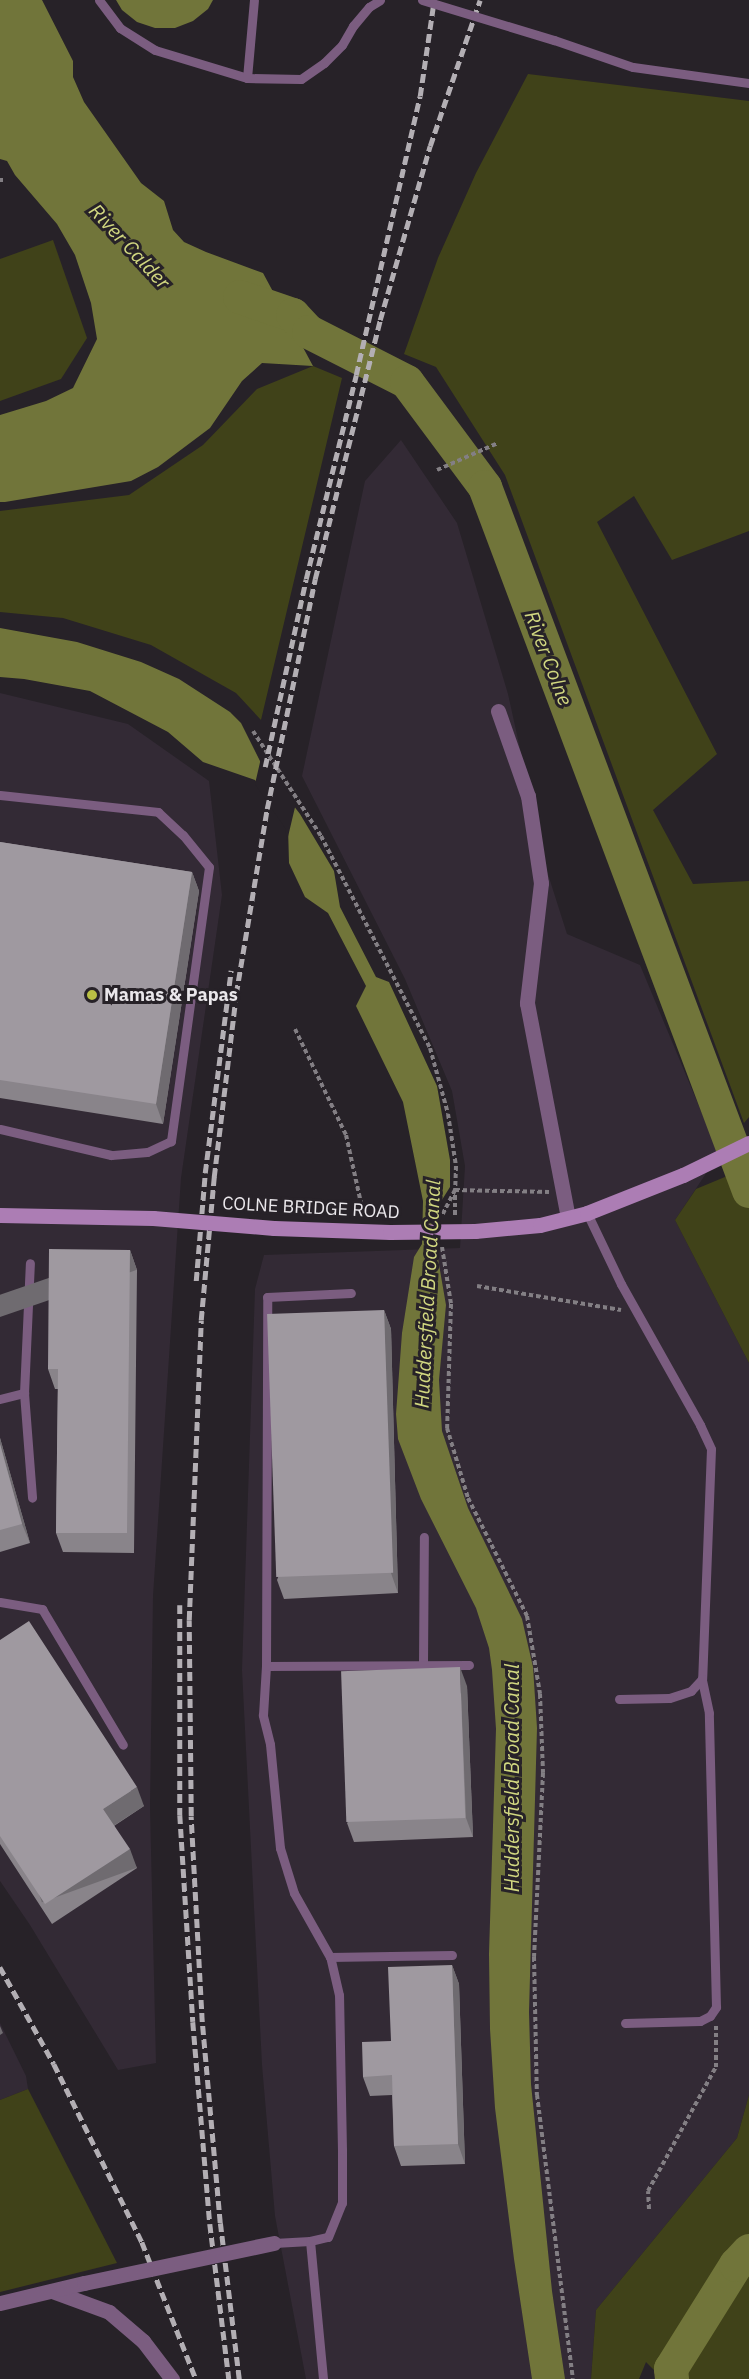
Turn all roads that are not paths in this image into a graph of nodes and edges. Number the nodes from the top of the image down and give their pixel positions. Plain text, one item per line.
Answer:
1 (99, 0) edge
2 (254, 0) edge
3 (380, 0) edge
4 (422, 0) edge
5 (247, 78) junction
6 (749, 83) edge
7 (498, 711) dead end
8 (0, 795) edge
9 (0, 1129) edge
10 (749, 1143) edge
11 (587, 1213) junction
12 (0, 1215) edge
13 (568, 1218) junction
14 (30, 1263) dead end
15 (351, 1293) dead end
16 (24, 1393) junction
17 (0, 1399) edge
18 (32, 1498) dead end
19 (424, 1537) dead end
20 (0, 1602) edge
21 (423, 1665) junction
22 (469, 1665) dead end
23 (266, 1666) junction
24 (702, 1679) junction
25 (620, 1699) dead end
26 (123, 1745) dead end
27 (452, 1955) dead end
28 (330, 1957) junction
29 (625, 2023) dead end
30 (310, 2241) junction
31 (274, 2242) joint
32 (52, 2291) junction
33 (0, 2303) edge
34 (172, 2379) edge
35 (323, 2379) edge

1 - 5 lane
2 - 5 lane
3 - 5 lane
4 - 6 lane, bridge
7 - 13 street
8 - 9 lane
10 - 11 main road, COLNE BRIDGE ROAD
11 - 13 main road, COLNE BRIDGE ROAD
11 - 24 lane
12 - 13 main road, COLNE BRIDGE ROAD, bridge
14 - 16 lane
15 - 23 lane
16 - 17 lane
16 - 18 lane
19 - 21 lane
20 - 26 lane
21 - 22 lane
21 - 23 lane
23 - 28 lane
24 - 25 lane
24 - 29 lane
27 - 28 lane
28 - 30 lane
30 - 31 lane
30 - 35 lane
31 - 32 street, bridge
32 - 33 street
32 - 34 street

